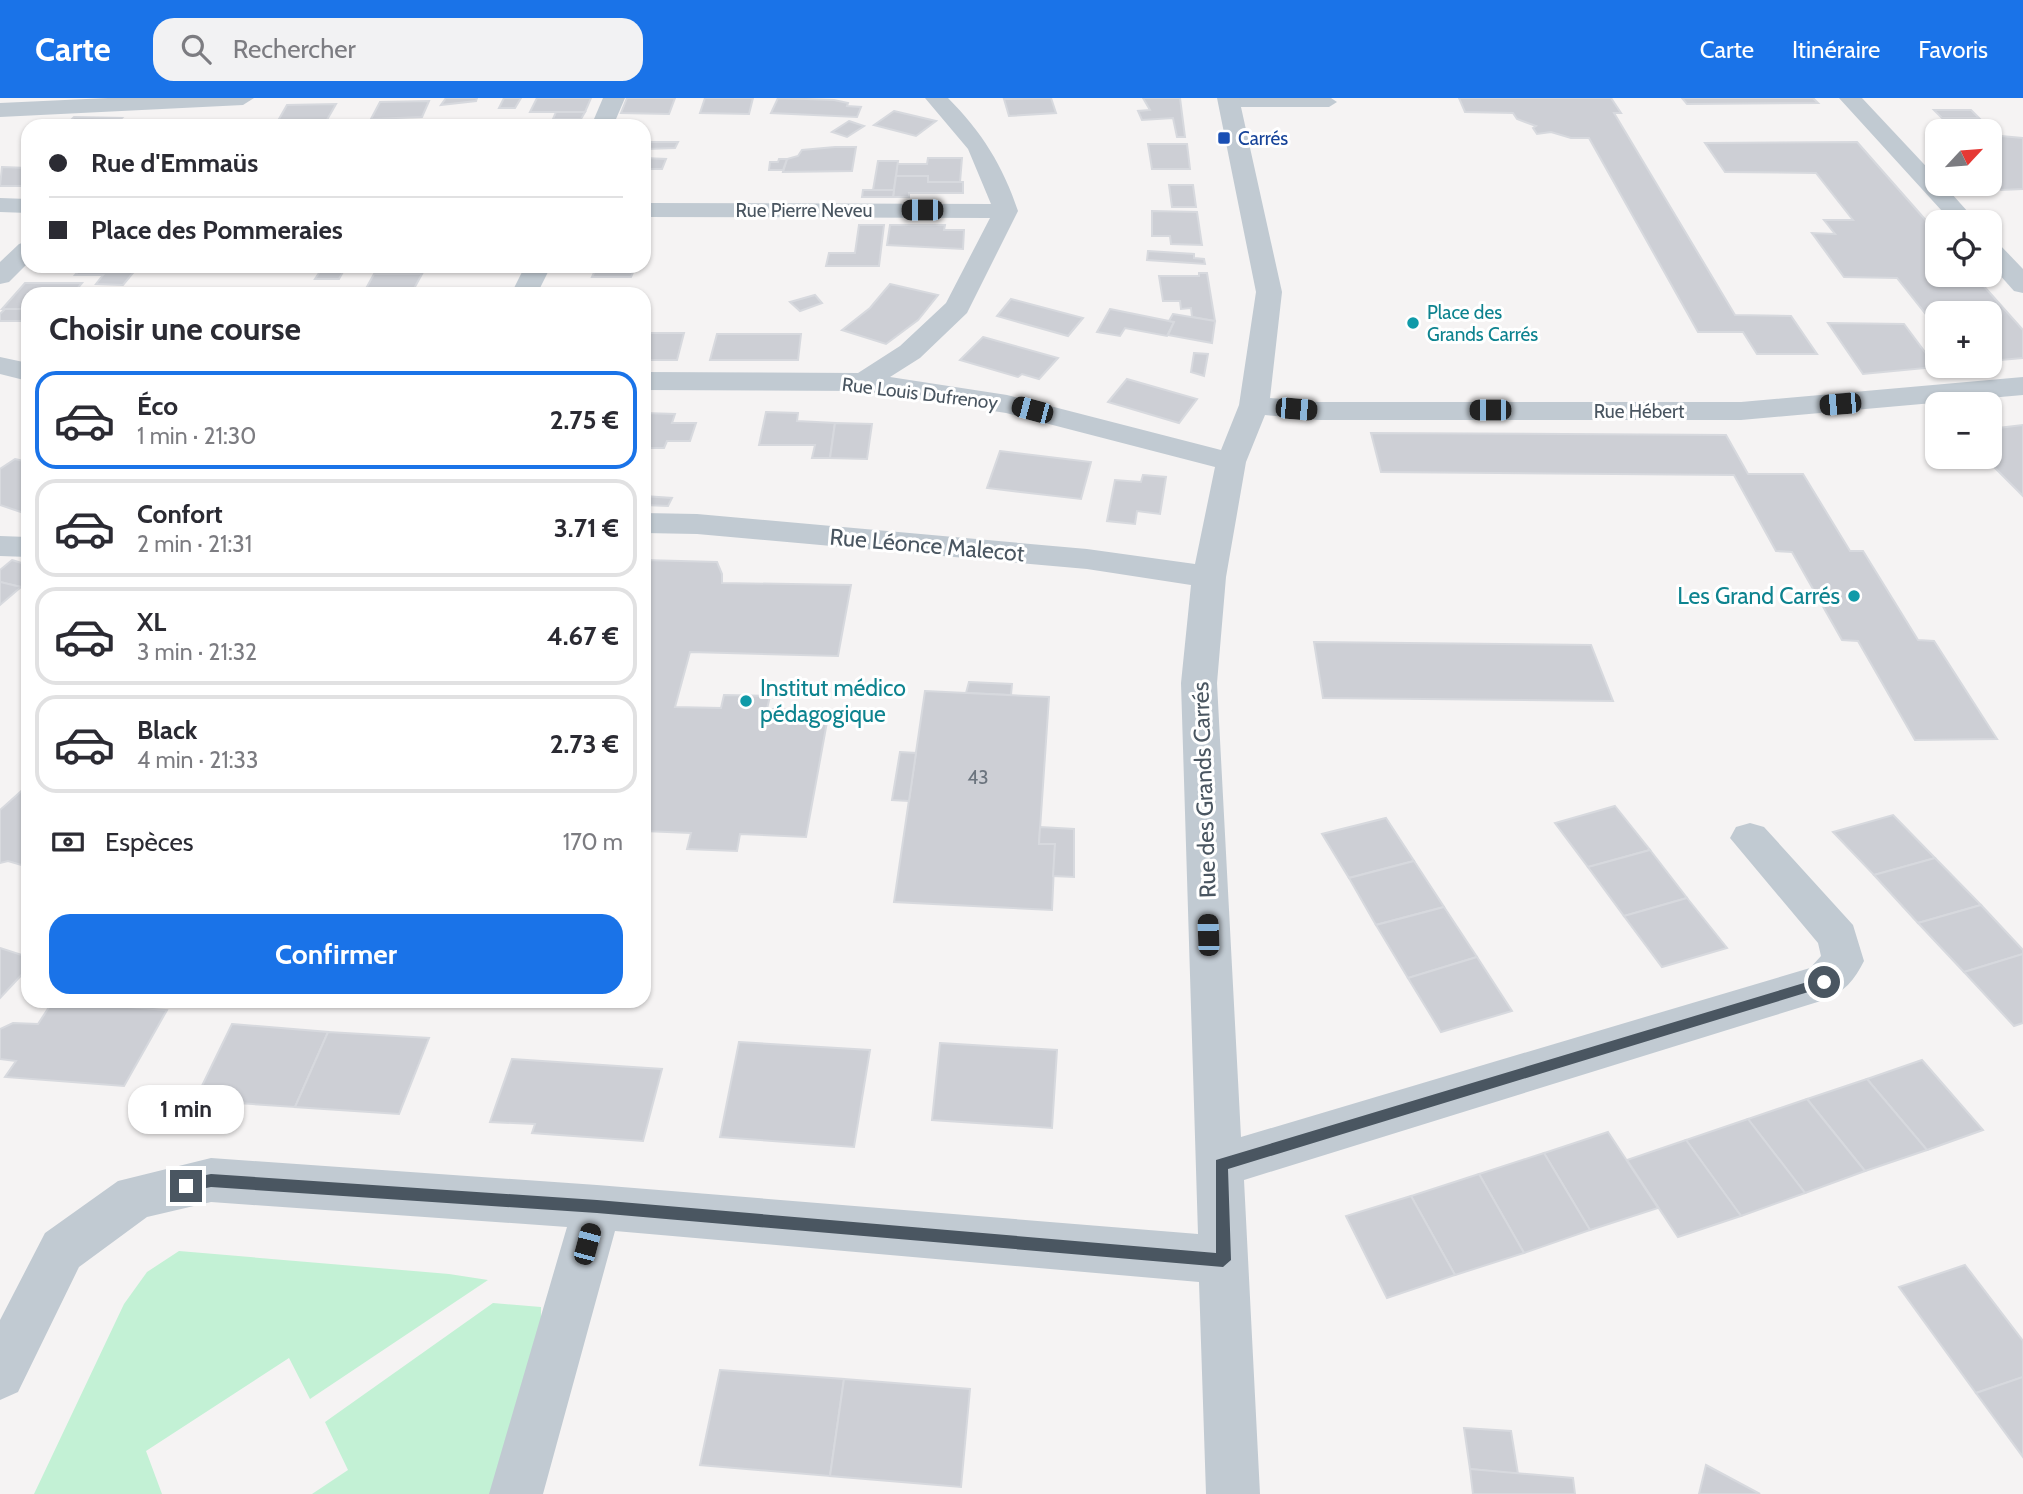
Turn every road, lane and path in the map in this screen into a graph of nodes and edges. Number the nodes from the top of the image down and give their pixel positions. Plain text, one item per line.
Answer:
1 (243, 98) edge
2 (614, 98) edge
3 (936, 98) edge
4 (1850, 98) edge
5 (1228, 100) edge
6 (163, 102) junction
7 (1329, 102) dead end
8 (0, 110) edge
9 (148, 119) edge
10 (605, 119) edge
11 (0, 205) edge
12 (21, 206) edge
13 (651, 210) edge
14 (1954, 210) edge
15 (1006, 211) junction
16 (21, 256) edge
17 (2002, 262) edge
18 (0, 276) edge
19 (2023, 285) edge
20 (0, 365) edge
21 (21, 371) edge
22 (651, 381) edge
23 (864, 382) junction
24 (2023, 386) edge
25 (1254, 405) junction
26 (1231, 462) junction
27 (651, 523) edge
28 (0, 546) edge
29 (21, 547) edge
30 (1209, 578) junction
31 (1750, 838) dead end
32 (1221, 1165) junction
33 (597, 1207) junction
34 (1223, 1260) junction
35 (0, 1374) edge
36 (516, 1494) edge
37 (1233, 1494) edge

1 - 6 street
2 - 10 street
3 - 15 street
4 - 14 street
5 - 7 lane
5 - 25 street, Rue des Grands Carrés
6 - 8 street
6 - 9 street
11 - 12 street
13 - 15 street, Rue Pierre Neveu
15 - 23 street
16 - 18 street
17 - 19 street
20 - 21 street
22 - 23 street, Rue Louis Dufrenoy
23 - 26 street, Rue Louis Dufrenoy
24 - 25 street, Rue Hébert
25 - 26 street, Rue des Grands Carrés
26 - 30 street, Rue des Grands Carrés
27 - 30 street, Rue Léonce Malecot
28 - 29 street
30 - 32 street, Rue des Grands Carrés
31 - 32 street
32 - 34 street, Rue des Grands Carrés
33 - 34 street
33 - 35 street
33 - 36 street
34 - 37 street, Rue des Grands Carrés

